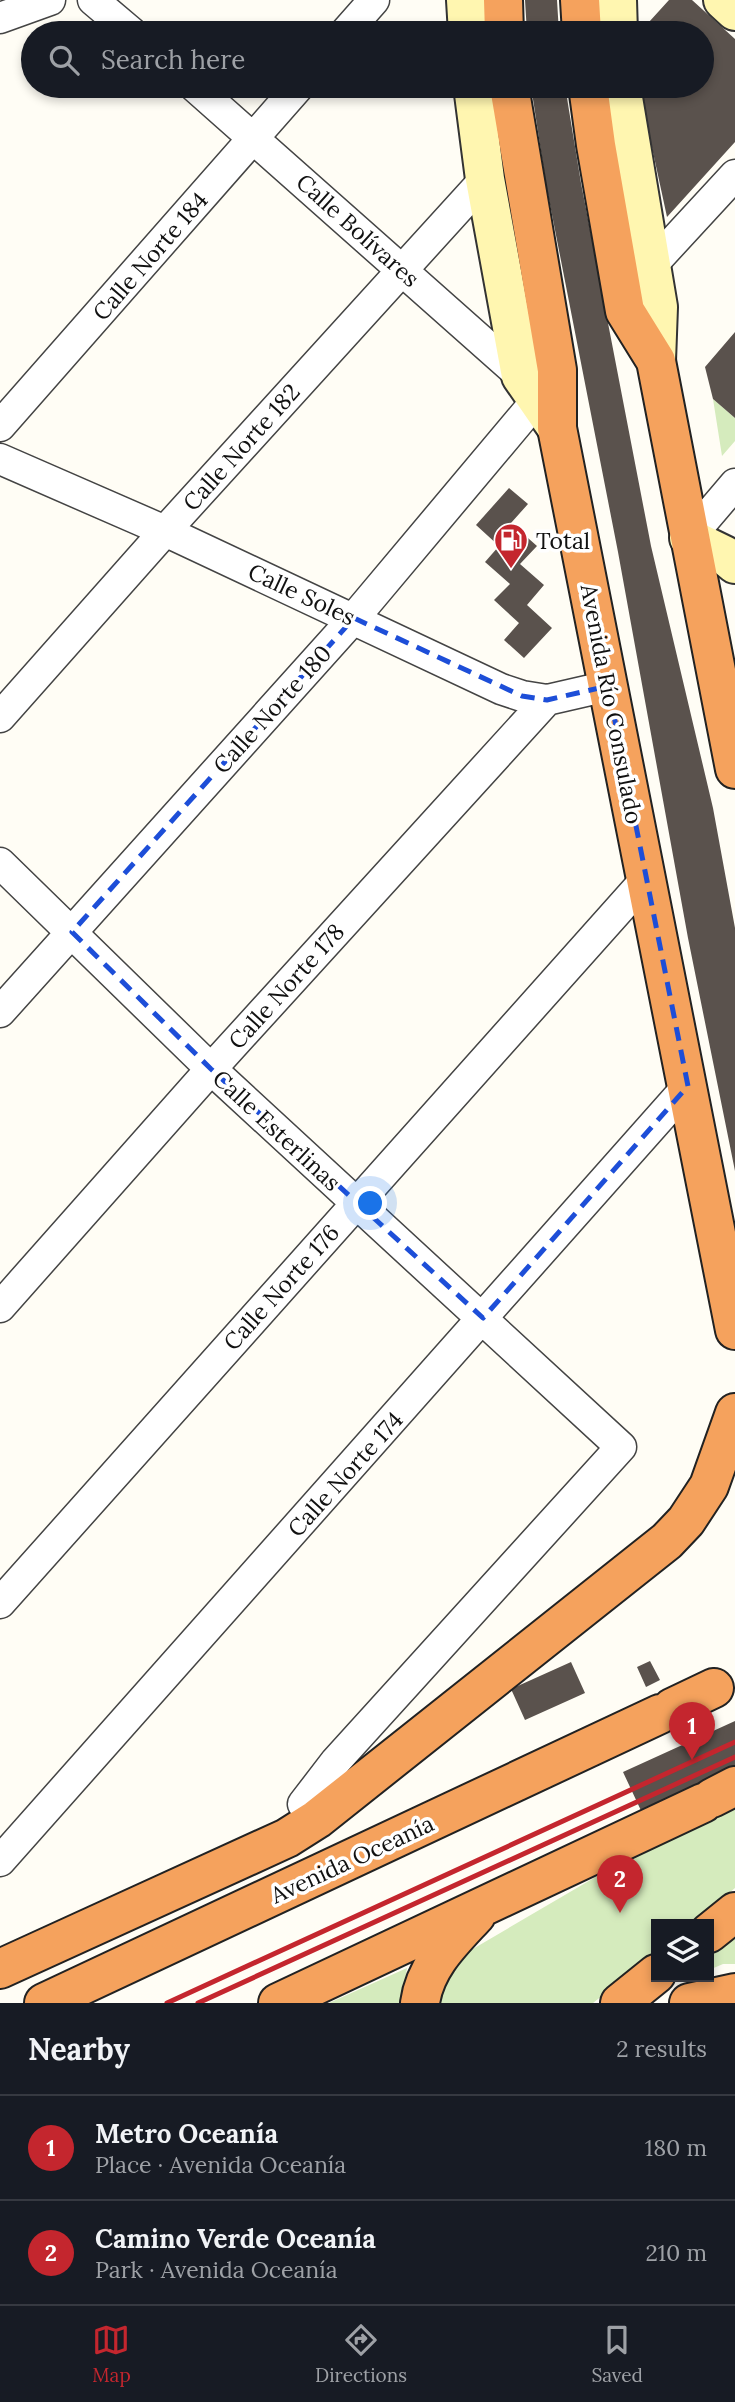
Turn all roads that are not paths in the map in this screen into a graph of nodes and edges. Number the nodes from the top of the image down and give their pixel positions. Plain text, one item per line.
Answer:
1 (50, 0) edge
2 (93, 0) edge
3 (374, 0) edge
4 (466, 0) edge
5 (503, 0) edge
6 (580, 0) edge
7 (723, 0) edge
8 (735, 10) edge
9 (0, 18) edge
10 (118, 21) edge
11 (356, 21) edge
12 (467, 21) edge
13 (504, 21) edge
14 (581, 21) edge
15 (208, 98) edge
16 (289, 98) edge
17 (475, 98) edge
18 (511, 98) edge
19 (590, 98) edge
20 (623, 98) edge
21 (255, 137) junction
22 (735, 175) edge
23 (485, 179) junction
24 (650, 267) junction
25 (402, 270) junction
26 (656, 361) junction
27 (538, 401) junction
28 (0, 426) edge
29 (0, 459) edge
30 (735, 484) edge
31 (166, 531) junction
32 (689, 538) junction
33 (735, 564) edge
34 (354, 618) junction
35 (608, 686) junction
36 (547, 700) junction
37 (0, 718) edge
38 (735, 769) edge
39 (0, 863) edge
40 (647, 878) junction
41 (72, 932) junction
42 (0, 1012) edge
43 (211, 1069) junction
44 (688, 1086) junction
45 (356, 1203) junction
46 (0, 1307) edge
47 (483, 1318) junction
48 (735, 1330) edge
49 (735, 1413) edge
50 (0, 1603) edge
51 (714, 1688) dead end
52 (717, 1796) edge
53 (303, 1804) dead end
54 (0, 1861) edge
55 (489, 1902) junction
56 (735, 1912) edge
57 (714, 1929) edge
58 (0, 1969) edge
59 (651, 1979) edge
60 (735, 1993) edge
61 (44, 2003) edge
62 (278, 2003) edge
63 (420, 2003) edge
64 (620, 2003) edge
65 (689, 2003) edge

1 - 9 street
2 - 10 street
3 - 11 street
4 - 12 main road
5 - 13 highway
6 - 14 highway
7 - 8 main road
15 - 21 street, Calle Bolívares
16 - 21 street, Calle Norte 184
17 - 23 main road, Avenida Río Consulado
18 - 27 highway
19 - 26 highway
20 - 24 main road
21 - 25 street, Calle Bolívares
21 - 28 street, Calle Norte 184
22 - 24 street
23 - 25 street, Calle Norte 182
23 - 27 main road, Avenida Río Consulado
24 - 26 main road
25 - 27 street, Calle Bolívares
25 - 31 street, Calle Norte 182
26 - 32 highway
27 - 34 street, Calle Norte 180
27 - 35 highway, Avenida Río Consulado
29 - 31 street, Calle Soles
30 - 32 street
31 - 34 street, Calle Soles
31 - 37 street, Calle Norte 182
32 - 33 main road
32 - 38 highway
34 - 36 street, Calle Soles
34 - 41 street, Calle Norte 180
35 - 36 street, Calle Soles
35 - 40 highway, Avenida Río Consulado
36 - 43 street, Calle Norte 178
39 - 41 street, Calle Esterlinas
40 - 44 highway, Avenida Río Consulado
40 - 45 street, Calle Norte 176
41 - 42 street, Calle Norte 180
41 - 43 street, Calle Esterlinas
43 - 45 street, Calle Esterlinas
43 - 46 street, Calle Norte 178
44 - 47 street, Calle Norte 174
44 - 48 highway, Avenida Río Consulado
45 - 47 street, Calle Esterlinas
45 - 50 street, Calle Norte 176
47 - 53 street, Calle Esterlinas
47 - 54 street, Calle Norte 174
49 - 58 highway
51 - 61 highway, Avenida Oceanía
52 - 55 highway
55 - 62 highway
55 - 63 highway
56 - 57 highway
59 - 64 highway
60 - 65 highway

